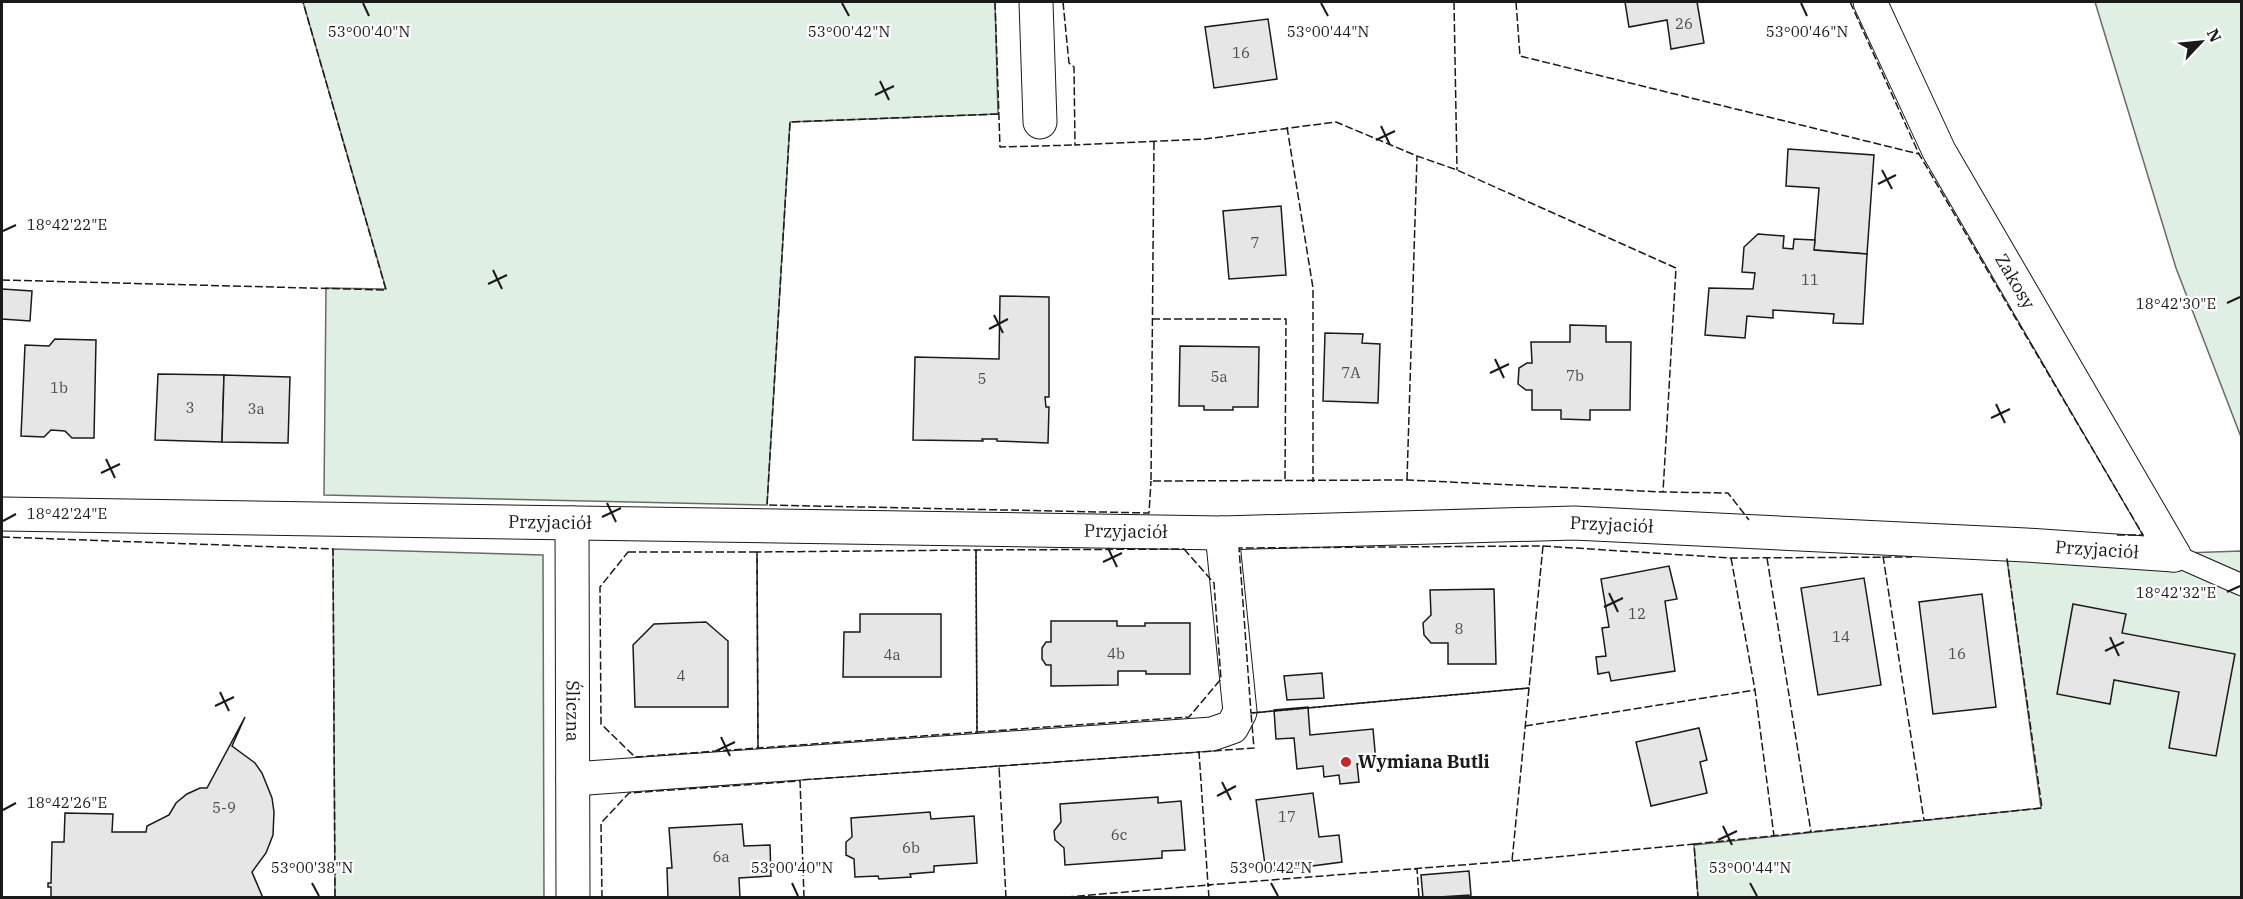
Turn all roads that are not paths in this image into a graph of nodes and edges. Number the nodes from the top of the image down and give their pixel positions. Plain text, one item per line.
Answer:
1 (1036, 2) edge
2 (1870, 2) edge
3 (1040, 122) dead end
4 (2, 514) edge
5 (572, 523) junction
6 (1222, 533) junction
7 (2174, 555) junction
8 (2241, 585) edge
9 (573, 779) junction
10 (573, 897) edge

1 - 3 street
2 - 7 street, Zakosy
4 - 5 street, Przyjaciół
5 - 6 street, Przyjaciół
5 - 9 street, Śliczna
6 - 7 street, Przyjaciół
6 - 9 street
7 - 8 lane, Przyjaciół
9 - 10 street, Śliczna

